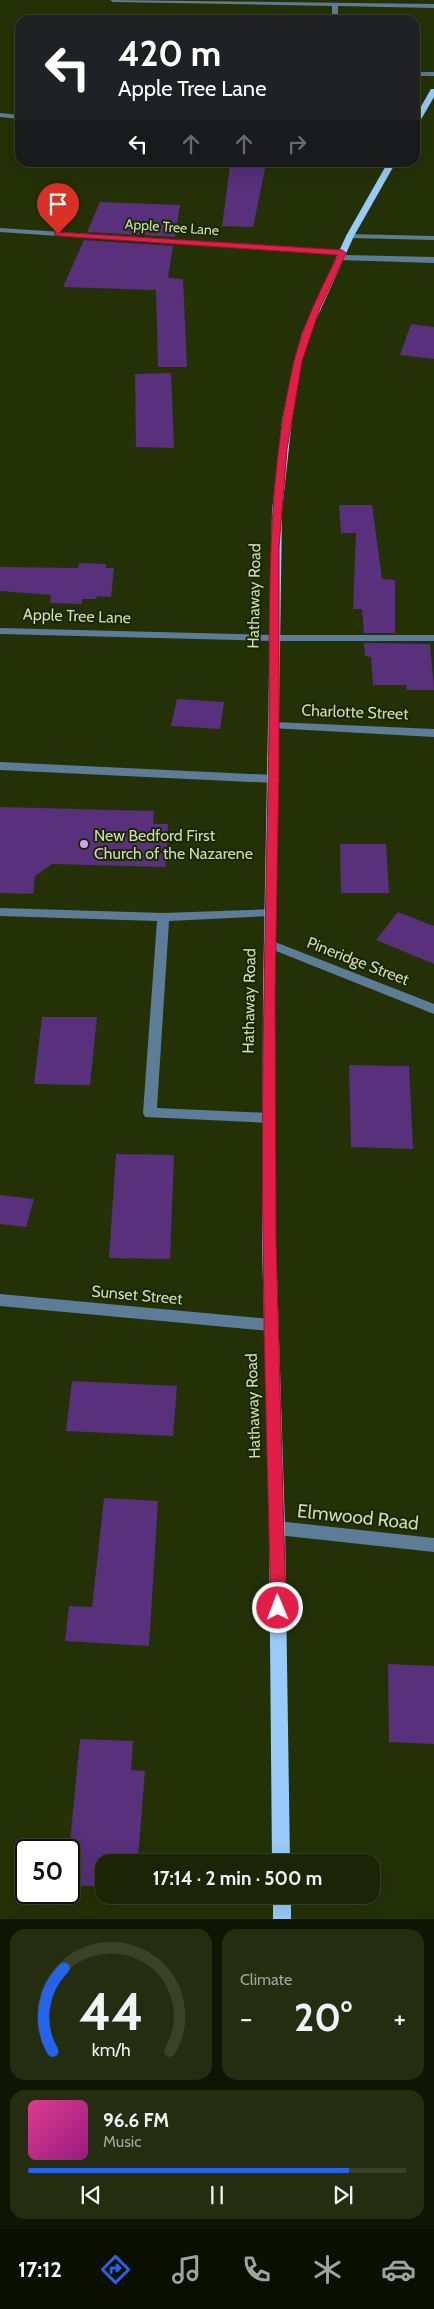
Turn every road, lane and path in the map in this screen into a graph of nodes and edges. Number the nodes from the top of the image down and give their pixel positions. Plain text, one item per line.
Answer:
1 (113, 0) edge
2 (335, 4) junction
3 (434, 6) edge
4 (335, 15) edge
5 (420, 74) edge
6 (434, 74) edge
7 (434, 91) edge
8 (420, 115) edge
9 (0, 116) edge
10 (15, 117) edge
11 (389, 167) edge
12 (0, 230) edge
13 (350, 236) junction
14 (434, 238) edge
15 (341, 255) junction
16 (434, 260) edge
17 (0, 631) edge
18 (274, 638) junction
19 (434, 638) edge
20 (274, 726) junction
21 (434, 733) edge
22 (0, 766) edge
23 (274, 779) junction
24 (0, 912) edge
25 (271, 912) junction
26 (163, 918) junction
27 (270, 944) junction
28 (434, 1009) edge
29 (269, 1118) junction
30 (0, 1300) edge
31 (270, 1325) junction
32 (277, 1528) junction
33 (434, 1545) edge
34 (281, 1854) edge
35 (282, 1904) edge
36 (282, 1919) edge

1 - 2 street
2 - 3 street
2 - 4 street
5 - 6 street
7 - 8 main road
9 - 10 street
11 - 13 main road, Hathaway Road
12 - 15 street, Apple Tree Lane
13 - 14 street
13 - 15 main road, Hathaway Road
15 - 16 street, Apple Tree Lane
15 - 18 main road, Hathaway Road
17 - 18 street, Apple Tree Lane
18 - 19 street, Apple Tree Lane
18 - 20 main road, Hathaway Road
20 - 21 street, Charlotte Street
20 - 23 main road, Hathaway Road
22 - 23 street
23 - 25 main road, Hathaway Road
24 - 26 street
25 - 26 street
25 - 27 main road, Hathaway Road
26 - 29 street
27 - 28 street, Pineridge Street
27 - 29 main road, Hathaway Road
29 - 31 main road, Hathaway Road
30 - 31 street, Sunset Street
31 - 32 main road, Hathaway Road
32 - 33 street, Elmwood Road
32 - 34 main road, Hathaway Road
35 - 36 main road

